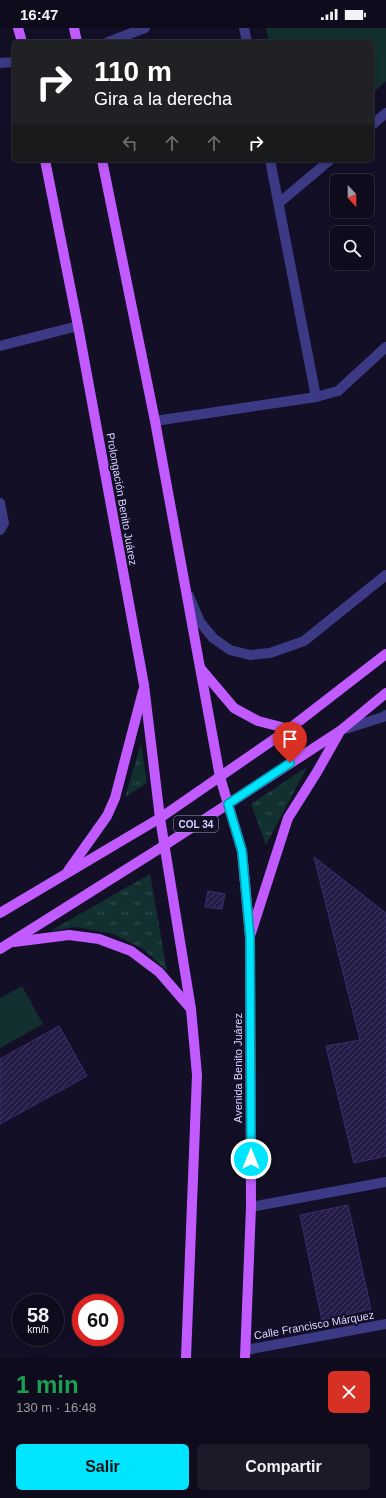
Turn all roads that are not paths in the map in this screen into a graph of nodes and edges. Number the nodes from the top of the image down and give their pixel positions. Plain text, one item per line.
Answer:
1 (18, 28) edge
2 (74, 28) edge
3 (145, 28) edge
4 (244, 28) edge
5 (21, 40) edge
6 (77, 40) edge
7 (113, 40) edge
8 (247, 40) edge
9 (12, 62) edge
10 (0, 63) edge
11 (386, 113) edge
12 (374, 123) edge
13 (45, 162) edge
14 (102, 162) edge
15 (270, 162) edge
16 (328, 162) edge
17 (279, 203) junction
18 (78, 326) junction
19 (0, 346) edge
20 (386, 347) edge
21 (316, 397) junction
22 (155, 421) junction
23 (0, 503) edge
24 (0, 530) edge
25 (386, 574) edge
26 (186, 590) junction
27 (386, 654) edge
28 (201, 669) junction
29 (144, 685) junction
30 (386, 693) edge
31 (386, 715) edge
32 (289, 729) junction
33 (340, 731) junction
34 (220, 777) junction
35 (228, 804) junction
36 (160, 818) junction
37 (165, 845) junction
38 (65, 875) junction
39 (0, 913) edge
40 (250, 937) junction
41 (10, 943) junction
42 (0, 949) edge
43 (190, 1009) junction
44 (386, 1182) edge
45 (251, 1207) junction
46 (386, 1324) edge
47 (245, 1354) edge
48 (186, 1358) edge

1 - 5 main road
2 - 6 main road
3 - 7 street
4 - 8 street
9 - 10 street
11 - 12 street
13 - 18 main road, Prolongación Benito Juárez
14 - 22 main road
15 - 17 street
16 - 17 street
17 - 21 street
18 - 19 street
18 - 29 main road, Prolongación Benito Juárez
20 - 21 street
21 - 22 street
22 - 26 main road
23 - 24 street
25 - 26 street
26 - 28 main road
27 - 32 main road, COL 34
28 - 32 main road
28 - 34 main road
29 - 36 main road, Prolongación Benito Juárez
29 - 38 main road
30 - 33 main road, COL 34
31 - 33 street
32 - 34 main road, COL 34
33 - 35 main road, COL 34
33 - 40 main road
34 - 35 main road
34 - 36 main road, COL 34
35 - 37 main road, COL 34
35 - 40 main road, Avenida Benito Juárez
36 - 37 main road, Prolongación Benito Juárez
36 - 38 main road
37 - 41 main road
37 - 43 main road
38 - 39 main road
40 - 45 main road, Avenida Benito Juárez
41 - 42 main road
41 - 43 main road
43 - 48 main road
44 - 45 street
45 - 47 main road, Avenida Benito Juárez
46 - 47 street, Calle Francisco Márquez

